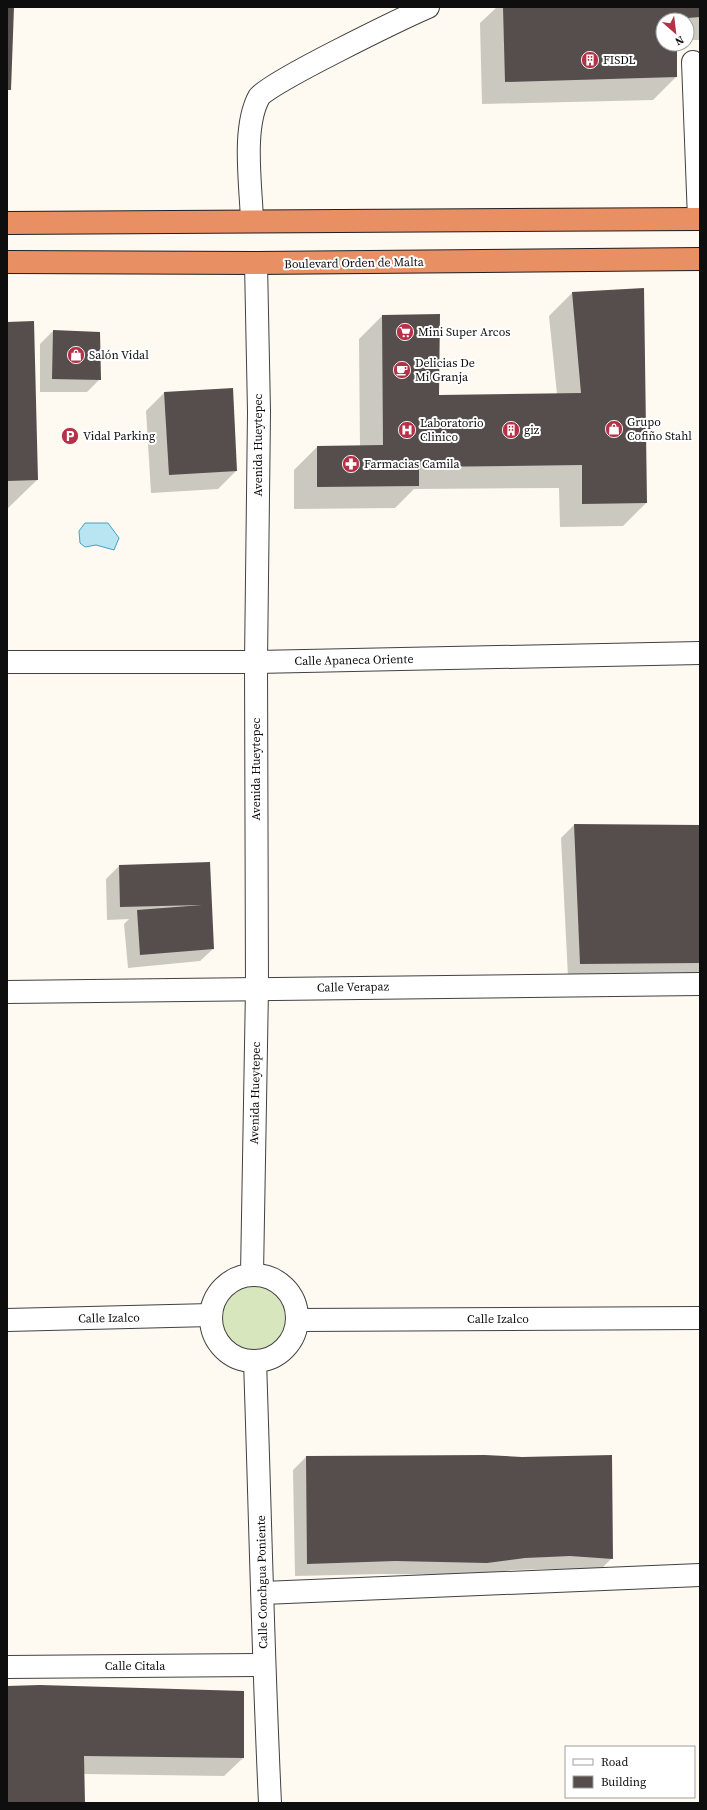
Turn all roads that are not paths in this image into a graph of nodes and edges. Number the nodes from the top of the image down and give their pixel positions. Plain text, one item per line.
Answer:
1 (425, 8) edge
2 (693, 62) dead end
3 (700, 218) edge
4 (252, 221) junction
5 (7, 223) edge
6 (700, 259) edge
7 (7, 262) edge
8 (256, 264) junction
9 (700, 653) edge
10 (7, 662) edge
11 (256, 662) junction
12 (700, 984) edge
13 (257, 988) junction
14 (7, 992) edge
15 (252, 1275) junction
16 (211, 1315) junction
17 (700, 1318) edge
18 (7, 1320) edge
19 (297, 1320) junction
20 (255, 1361) junction
21 (700, 1575) edge
22 (263, 1593) junction
23 (264, 1665) junction
24 (7, 1667) edge
25 (270, 1803) edge

1 - 4 street
2 - 3 street
3 - 4 highway
4 - 5 highway
6 - 8 highway, Boulevard Orden de Malta
7 - 8 highway, Boulevard Orden de Malta
8 - 11 street, Avenida Hueytepec
9 - 11 street, Calle Apaneca Oriente
10 - 11 street, Calle Apaneca Oriente
11 - 13 street, Avenida Hueytepec
12 - 13 street, Calle Verapaz
13 - 14 street, Calle Verapaz
13 - 15 street, Avenida Hueytepec
15 - 16 street
15 - 19 street
16 - 18 street, Calle Izalco
16 - 20 street
17 - 19 street, Calle Izalco
19 - 20 street
20 - 22 street, Calle Conchgua Poniente
21 - 22 street
22 - 23 street, Calle Conchgua Poniente
23 - 24 street, Calle Citala
23 - 25 street, Calle Conchgua Poniente

